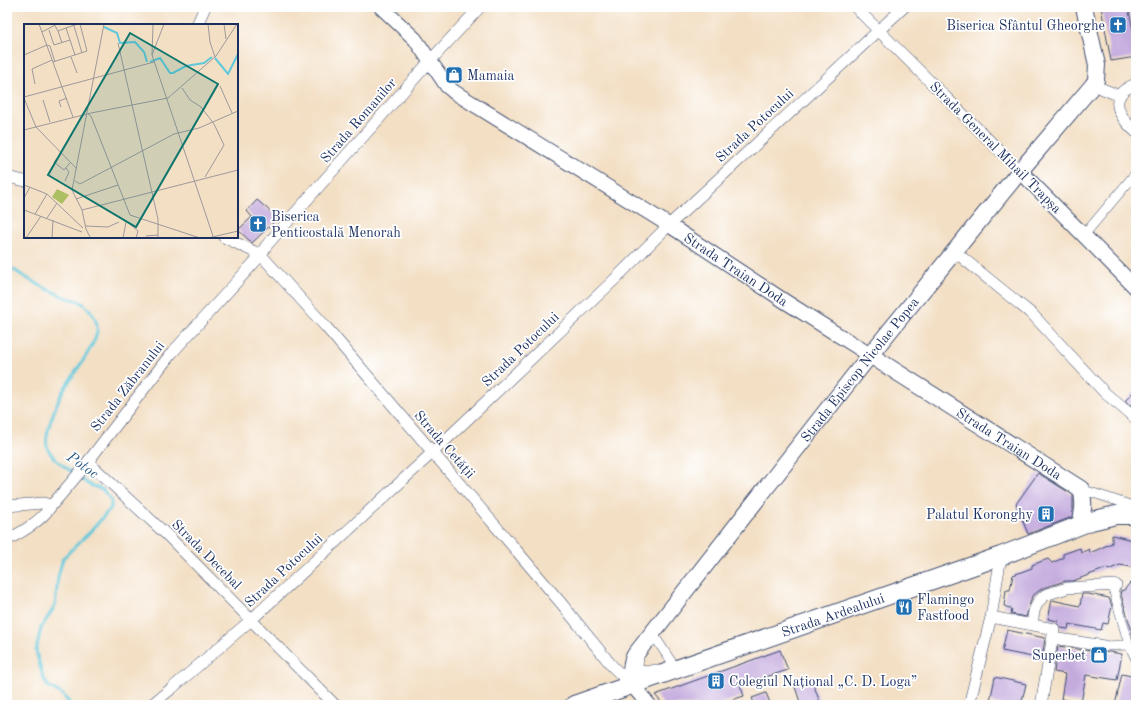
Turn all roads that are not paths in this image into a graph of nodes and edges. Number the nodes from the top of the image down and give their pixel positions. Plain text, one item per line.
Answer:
1 (205, 7) edge
2 (381, 7) edge
3 (480, 7) edge
4 (855, 7) edge
5 (904, 7) edge
6 (1084, 7) edge
7 (197, 24) edge
8 (879, 30) junction
9 (430, 61) junction
10 (1136, 84) edge
11 (1093, 85) junction
12 (1120, 96) junction
13 (1136, 132) edge
14 (1020, 172) junction
15 (1136, 173) edge
16 (7, 177) edge
17 (24, 181) edge
18 (669, 225) junction
19 (1084, 235) junction
20 (226, 238) edge
21 (954, 251) junction
22 (261, 255) junction
23 (1136, 288) edge
24 (870, 355) junction
25 (1136, 420) edge
26 (432, 453) junction
27 (88, 462) junction
28 (1081, 489) junction
29 (52, 505) junction
30 (7, 506) edge
31 (1136, 507) edge
32 (1136, 515) edge
33 (1080, 525) junction
34 (7, 540) edge
35 (1001, 556) junction
36 (1114, 585) joint
37 (991, 617) junction
38 (251, 620) junction
39 (1032, 625) junction
40 (1054, 634) junction
41 (653, 635) junction
42 (1129, 645) junction
43 (1104, 646) joint
44 (1136, 659) edge
45 (674, 666) junction
46 (632, 685) junction
47 (150, 705) edge
48 (335, 705) edge
49 (574, 705) edge
50 (649, 705) edge
51 (969, 705) edge
52 (1041, 705) edge

1 - 7 street
2 - 9 street, Strada Traian Doda
3 - 9 street, Strada Romanilor
4 - 8 street, Strada General Mihail Trapșa
5 - 8 street, Strada Potocului
6 - 11 main road
8 - 14 street, Strada General Mihail Trapșa
8 - 18 street, Strada Potocului
9 - 18 street, Strada Traian Doda
9 - 22 street, Strada Romanilor
10 - 12 street
11 - 12 street
11 - 14 main road, Strada Episcop Nicolae Popea
12 - 13 street
14 - 19 street, Strada General Mihail Trapșa
14 - 21 main road, Strada Episcop Nicolae Popea
15 - 19 street
16 - 17 street
18 - 24 street, Strada Traian Doda
18 - 26 street, Strada Potocului
19 - 23 street, Strada General Mihail Trapșa
20 - 22 street, Strada Cetății
21 - 24 main road, Strada Episcop Nicolae Popea
21 - 25 street
22 - 26 street, Strada Cetății
22 - 27 street, Strada Zăbranului
24 - 28 main road, Strada Traian Doda
24 - 41 main road, Strada Episcop Nicolae Popea
26 - 38 street, Strada Potocului
26 - 46 street, Strada Cetății
27 - 29 street, Strada Zăbranului
27 - 38 street, Strada Decebal
28 - 31 street
28 - 33 main road
29 - 30 street
29 - 34 street, Strada Zăbranului
32 - 33 main road, Strada Ardealului
33 - 35 main road, Strada Ardealului
35 - 37 street
35 - 45 main road, Strada Ardealului
36 - 39 street
36 - 42 street
37 - 39 street
37 - 51 street
38 - 47 street, Strada Potocului
38 - 48 street, Strada Decebal
39 - 40 street
40 - 43 street
40 - 52 street
41 - 45 street
41 - 45 street
41 - 46 main road, Strada Episcop Nicolae Popea
42 - 43 street
42 - 44 street
45 - 46 main road, Strada Ardealului
46 - 49 main road, Strada Ardealului
46 - 50 street

